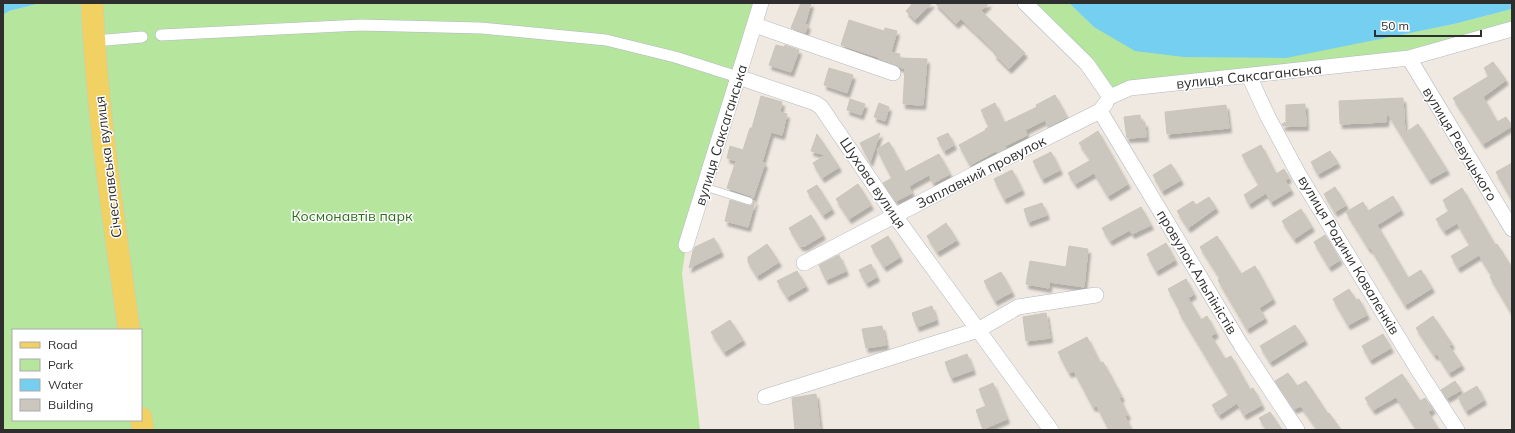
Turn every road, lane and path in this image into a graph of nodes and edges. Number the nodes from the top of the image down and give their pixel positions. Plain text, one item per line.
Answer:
1 (92, 3) edge
2 (761, 3) edge
3 (1025, 3) edge
4 (755, 24) junction
5 (1512, 29) edge
6 (161, 35) dead end
7 (142, 36) dead end
8 (94, 41) junction
9 (1409, 58) junction
10 (893, 73) dead end
11 (1249, 76) junction
12 (738, 77) junction
13 (1110, 96) junction
14 (1100, 111) junction
15 (705, 187) junction
16 (749, 201) dead end
17 (895, 216) junction
18 (1512, 229) edge
19 (686, 245) dead end
20 (804, 263) dead end
21 (1096, 295) dead end
22 (129, 329) edge
23 (978, 330) junction
24 (765, 397) dead end
25 (1051, 430) edge
26 (1297, 430) edge
27 (1457, 430) edge

1 - 8 main road, Січеславська вулиця
2 - 4 street, вулиця Саксаганська
3 - 13 street
4 - 10 street
4 - 12 street, вулиця Саксаганська
5 - 9 street, вулиця Саксаганська
6 - 12 street
7 - 8 street
8 - 22 main road, Січеславська вулиця
9 - 11 street, вулиця Саксаганська
9 - 18 street, вулиця Ревуцького
11 - 13 street, вулиця Саксаганська
11 - 27 street, вулиця Родини Коваленків
12 - 15 street, вулиця Саксаганська
12 - 17 street, Шухова вулиця
13 - 14 street, Заплавний провулок
14 - 17 street, Заплавний провулок
14 - 26 street, провулок Альпіністів
15 - 16 lane
15 - 19 street, вулиця Саксаганська
17 - 20 street, Заплавний провулок
17 - 23 street, Шухова вулиця
21 - 23 street
23 - 24 street
23 - 25 street, Шухова вулиця

